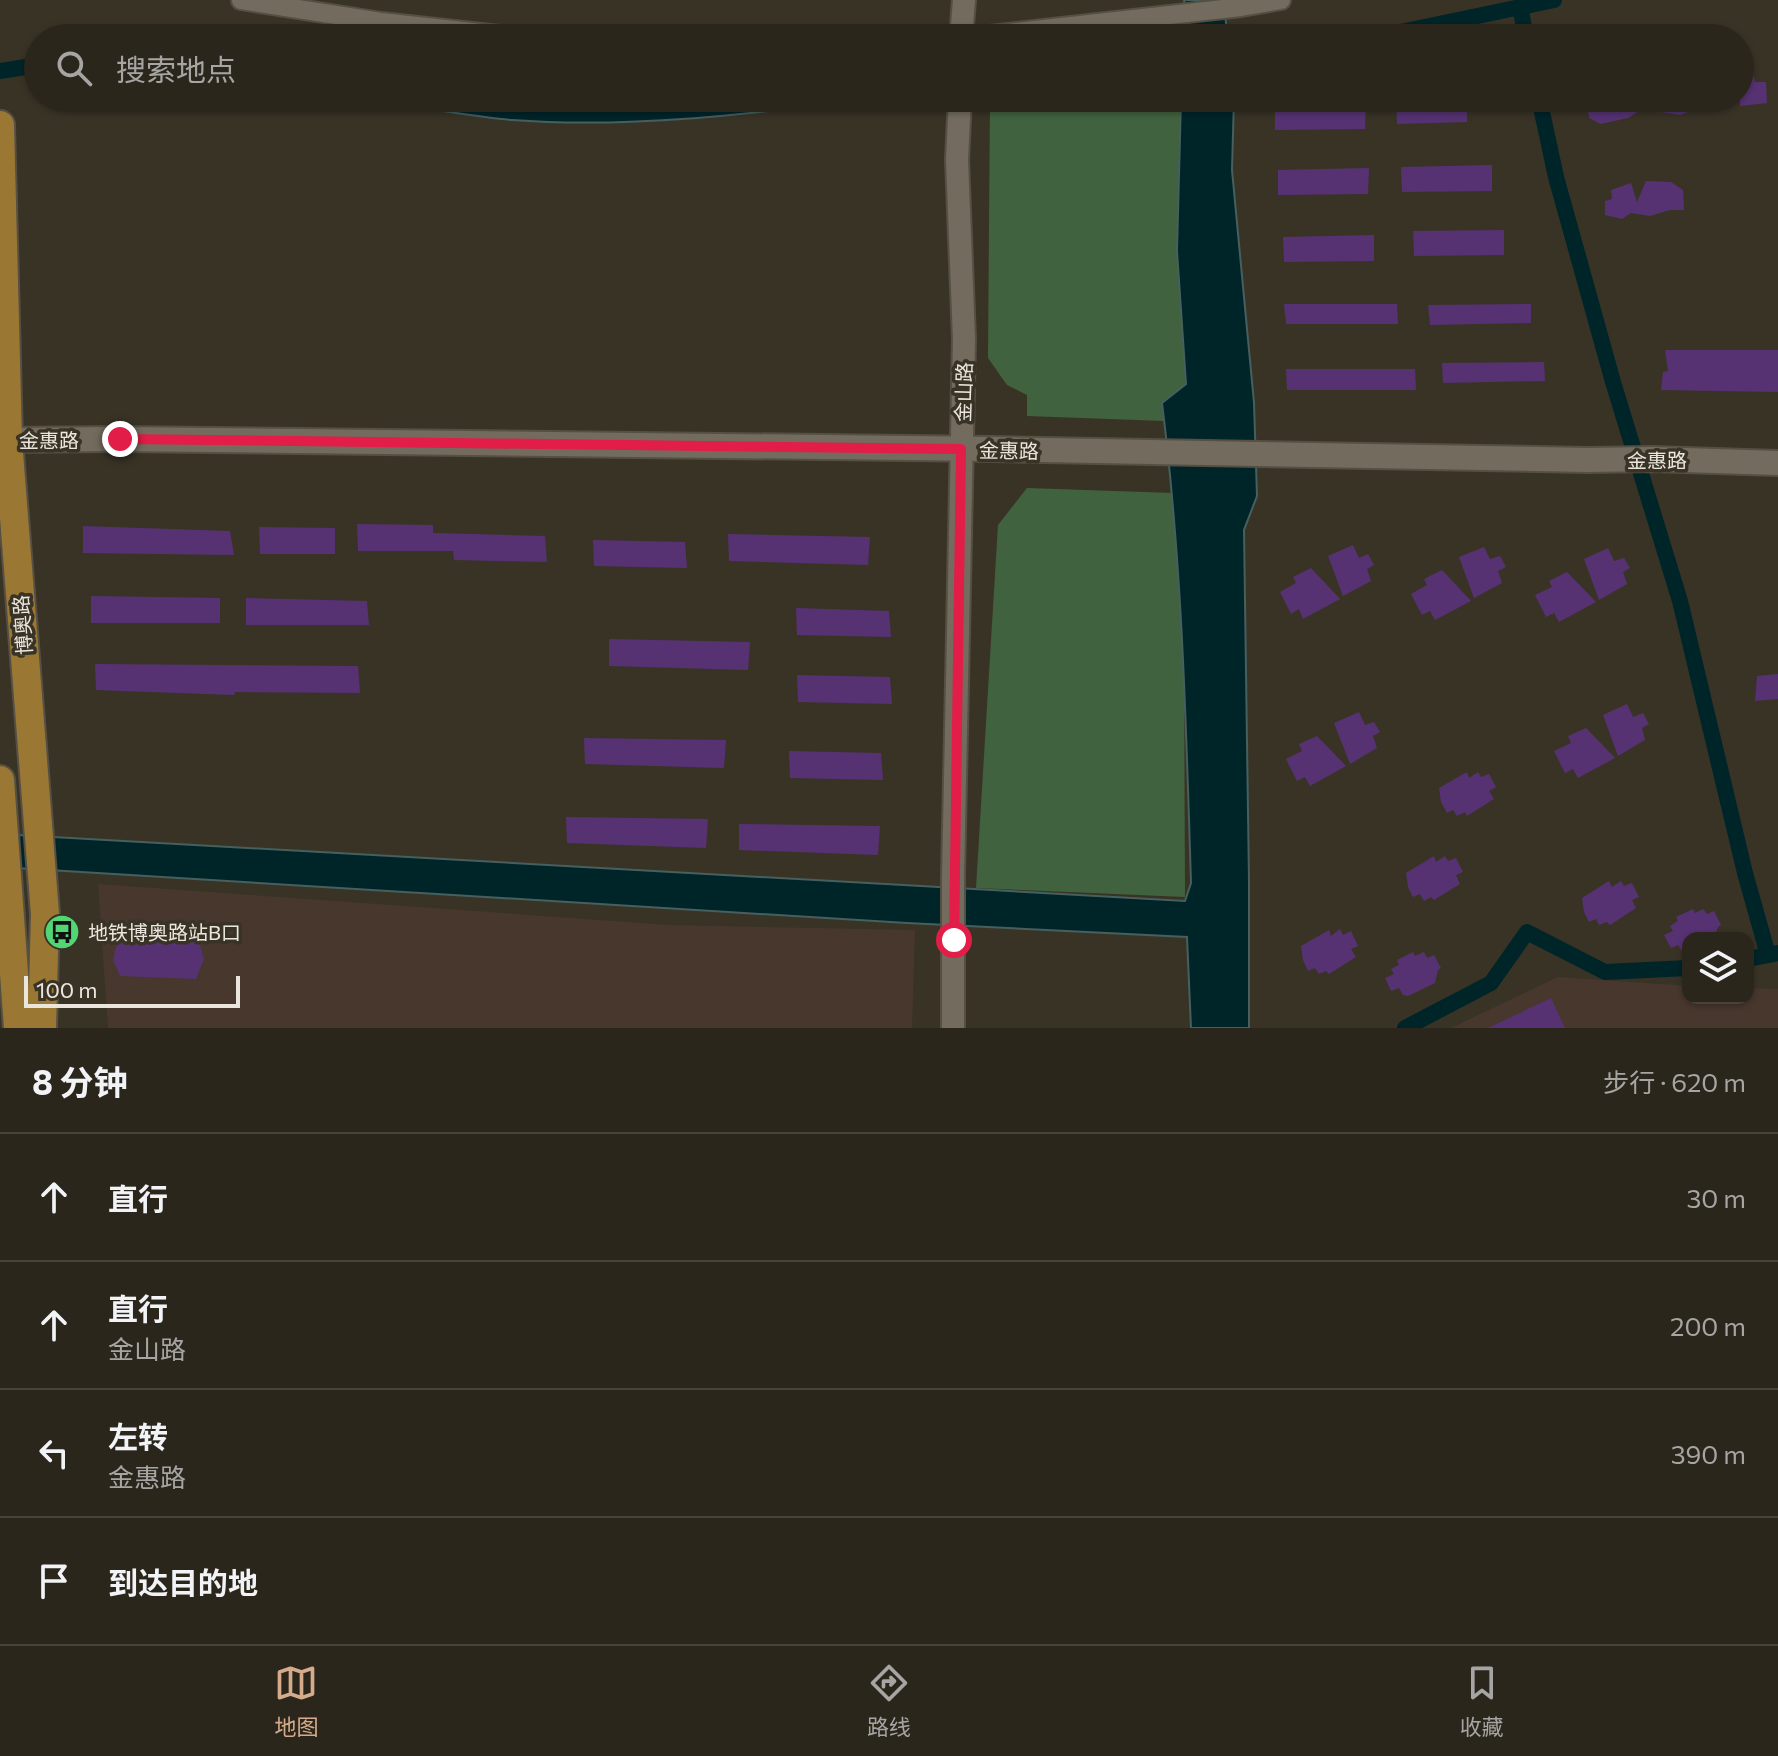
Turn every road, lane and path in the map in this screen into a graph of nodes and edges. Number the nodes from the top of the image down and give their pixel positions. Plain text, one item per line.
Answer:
1 (241, 0) edge
2 (964, 0) edge
3 (1281, 0) edge
4 (399, 24) edge
5 (963, 24) edge
6 (1084, 24) edge
7 (959, 112) edge
8 (0, 125) edge
9 (4, 440) edge
10 (961, 449) junction
11 (1778, 463) edge
12 (0, 780) edge
13 (18, 1028) edge
14 (42, 1028) edge
15 (953, 1028) edge

1 - 4 street
2 - 5 street
3 - 6 street
7 - 10 street, 金山路
8 - 9 main road, 博奥路
9 - 10 main road, 金惠路
9 - 14 main road, 博奥路
10 - 11 main road, 金惠路
10 - 15 street, 金山路
12 - 13 main road

